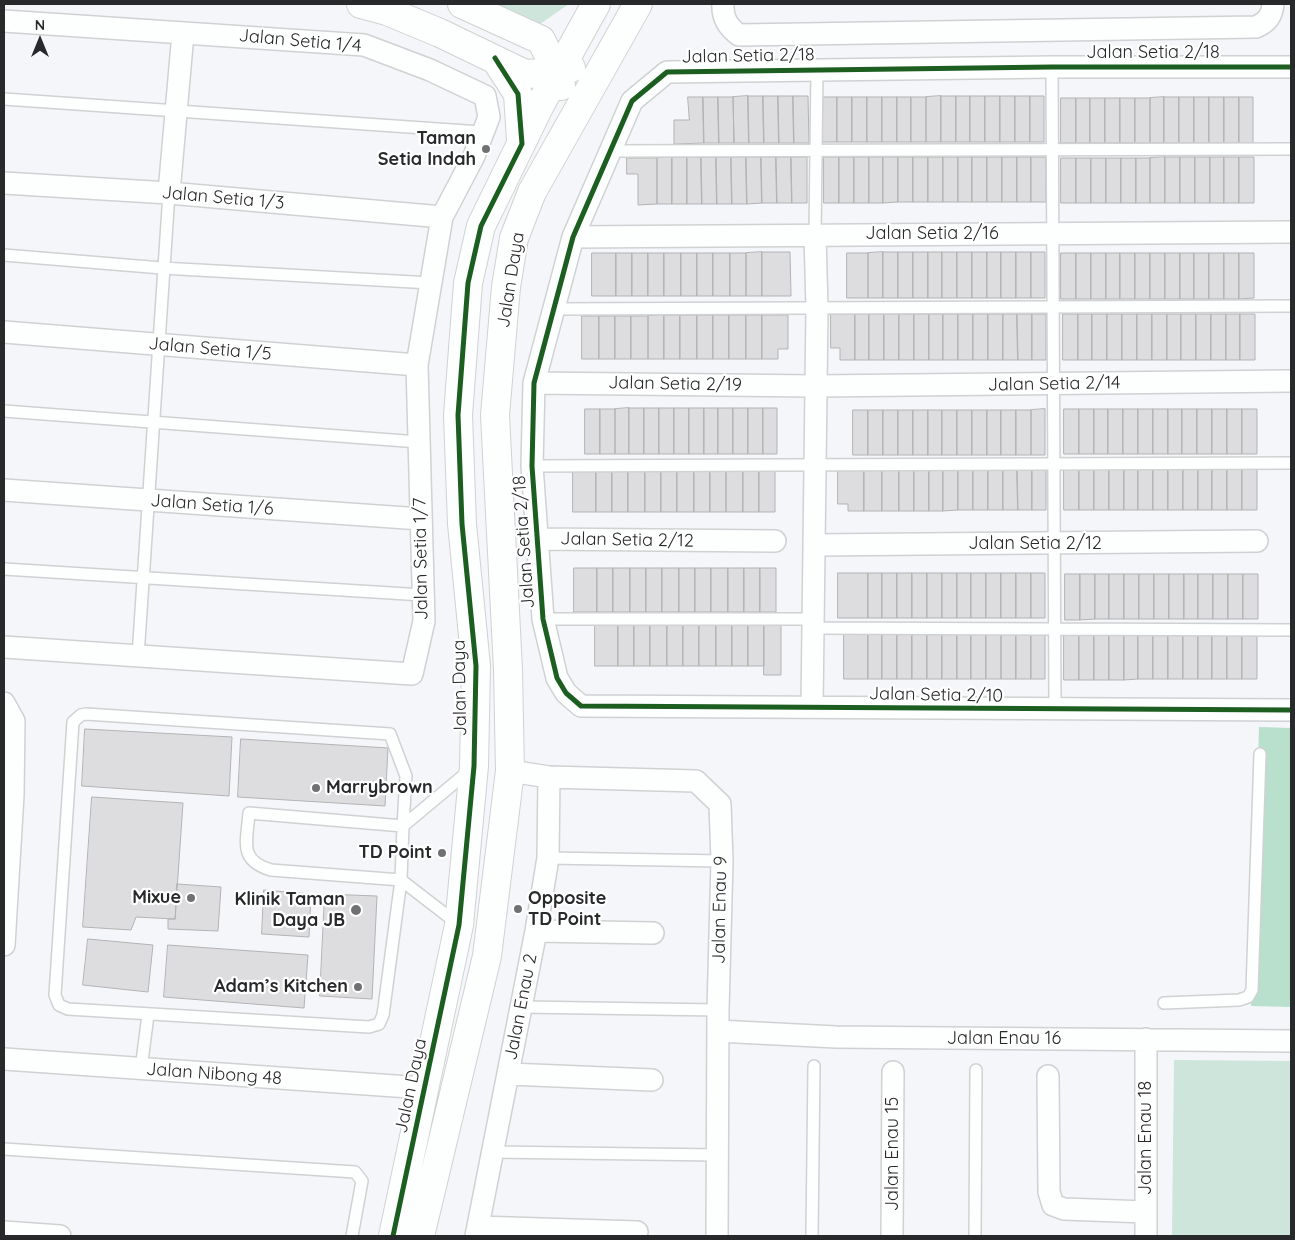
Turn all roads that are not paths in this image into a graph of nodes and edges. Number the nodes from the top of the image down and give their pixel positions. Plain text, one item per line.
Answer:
1 (361, 4) edge
2 (462, 4) edge
3 (594, 4) edge
4 (723, 4) edge
5 (637, 5) edge
6 (1270, 13) edge
7 (4, 22) edge
8 (511, 26) junction
9 (183, 33) junction
10 (496, 58) junction
11 (1052, 67) junction
12 (1291, 67) edge
13 (817, 69) junction
14 (557, 72) junction
15 (4, 99) edge
16 (176, 112) junction
17 (481, 132) junction
18 (522, 144) junction
19 (1291, 149) edge
20 (816, 150) junction
21 (610, 151) junction
22 (1052, 151) junction
23 (4, 183) edge
24 (532, 192) junction
25 (169, 193) junction
26 (442, 217) junction
27 (1291, 232) edge
28 (1053, 234) junction
29 (815, 235) junction
30 (573, 237) junction
31 (4, 255) edge
32 (162, 268) junction
33 (431, 283) junction
34 (1291, 306) edge
35 (817, 308) junction
36 (1053, 308) junction
37 (553, 309) junction
38 (4, 332) edge
39 (159, 345) junction
40 (417, 365) junction
41 (1291, 381) edge
42 (534, 383) junction
43 (1054, 384) junction
44 (816, 386) junction
45 (4, 411) edge
46 (153, 423) junction
47 (419, 442) junction
48 (1291, 463) edge
49 (815, 464) junction
50 (1054, 464) junction
51 (532, 466) junction
52 (4, 490) edge
53 (148, 501) junction
54 (421, 519) junction
55 (538, 539) junction
56 (775, 541) dead end
57 (1257, 542) dead end
58 (1054, 544) junction
59 (814, 545) junction
60 (4, 569) edge
61 (144, 579) junction
62 (423, 596) junction
63 (543, 619) junction
64 (813, 623) junction
65 (1291, 630) edge
66 (1055, 631) junction
67 (4, 647) edge
68 (138, 656) junction
69 (4, 703) edge
70 (581, 706) joint
71 (812, 707) junction
72 (1055, 709) junction
73 (1291, 710) edge
74 (1260, 754) dead end
75 (474, 766) junction
76 (510, 771) junction
77 (550, 776) junction
78 (8, 794) edge
79 (403, 826) junction
80 (548, 858) junction
81 (722, 861) junction
82 (5, 878) edge
83 (400, 880) junction
84 (459, 925) junction
85 (536, 931) junction
86 (653, 933) dead end
87 (4, 945) edge
88 (1164, 1003) dead end
89 (522, 1007) junction
90 (148, 1015) junction
91 (718, 1020) junction
92 (1146, 1039) junction
93 (1291, 1040) edge
94 (4, 1059) edge
95 (814, 1066) dead end
96 (141, 1069) junction
97 (976, 1070) dead end
98 (893, 1072) dead end
99 (509, 1074) junction
100 (1048, 1076) dead end
101 (652, 1080) dead end
102 (424, 1088) junction
103 (4, 1149) edge
104 (493, 1152) junction
105 (717, 1155) junction
106 (1146, 1212) junction
107 (4, 1232) edge
108 (477, 1232) edge
109 (636, 1232) dead end
110 (562, 1233) edge
111 (60, 1236) edge
112 (352, 1236) edge
113 (393, 1236) edge
114 (420, 1236) edge
115 (717, 1236) edge
116 (812, 1236) edge
117 (892, 1236) edge
118 (975, 1236) edge
119 (1146, 1236) edge

1 - 10 main road
2 - 8 main road
3 - 8 main road
3 - 14 main road, Jalan Daya
4 - 6 street
5 - 14 main road
5 - 24 main road, Jalan Daya
7 - 9 street, Jalan Setia 1/4
8 - 14 main road
9 - 16 street
9 - 17 street, Jalan Setia 1/4
10 - 14 main road
10 - 18 main road
11 - 12 street, Jalan Setia 2/18
11 - 13 street, Jalan Setia 2/18
11 - 22 lane
13 - 20 lane
13 - 21 street, Jalan Setia 2/18
14 - 18 main road, Jalan Daya
14 - 24 main road
15 - 16 lane
16 - 17 lane
16 - 25 street
17 - 26 street, Jalan Setia 1/4
18 - 75 main road, Jalan Daya
19 - 22 lane
20 - 21 lane
20 - 22 lane
20 - 29 lane
21 - 30 street, Jalan Setia 2/18
22 - 28 lane
23 - 25 street, Jalan Setia 1/3
24 - 76 main road, Jalan Daya
25 - 26 street, Jalan Setia 1/3
25 - 32 lane
26 - 33 street, Jalan Setia 1/7
27 - 28 street, Jalan Setia 2/16
28 - 29 street, Jalan Setia 2/16
28 - 36 lane
29 - 30 street, Jalan Setia 2/16
29 - 35 street
30 - 37 street, Jalan Setia 2/18
31 - 32 lane
32 - 33 lane
32 - 39 lane
33 - 40 street, Jalan Setia 1/7
34 - 36 lane
35 - 36 lane
35 - 37 lane
35 - 44 street
36 - 43 lane
37 - 42 street, Jalan Setia 2/18
38 - 39 street, Jalan Setia 1/5
39 - 40 street, Jalan Setia 1/5
39 - 46 lane
40 - 47 street, Jalan Setia 1/7
41 - 43 street, Jalan Setia 2/14
42 - 44 street, Jalan Setia 2/19
42 - 51 street, Jalan Setia 2/18
43 - 44 street, Jalan Setia 2/14
43 - 50 lane
44 - 49 street
45 - 46 lane
46 - 47 lane
46 - 53 lane
47 - 54 street, Jalan Setia 1/7
48 - 50 lane
49 - 50 lane
49 - 51 lane
49 - 59 street
50 - 58 lane
51 - 55 street, Jalan Setia 2/18
52 - 53 street, Jalan Setia 1/6
53 - 54 street, Jalan Setia 1/6
53 - 61 lane
54 - 62 street, Jalan Setia 1/7
55 - 56 street, Jalan Setia 2/12
55 - 63 street, Jalan Setia 2/18
57 - 58 street, Jalan Setia 2/12
58 - 59 street, Jalan Setia 2/12
58 - 66 lane
59 - 64 street
60 - 61 lane
61 - 62 lane
61 - 68 lane
62 - 68 street, Jalan Setia 1/7
63 - 64 lane
63 - 70 street, Jalan Setia 2/18
64 - 66 lane
64 - 71 street
65 - 66 lane
66 - 72 lane
67 - 68 street, Jalan Setia 1/7
69 - 78 street
70 - 71 street, Jalan Setia 2/10
71 - 72 street, Jalan Setia 2/10
72 - 73 street, Jalan Setia 2/10
74 - 88 lane
75 - 79 lane
75 - 84 main road, Jalan Daya
76 - 77 street, Jalan Enau 9
76 - 114 main road, Jalan Daya
77 - 80 street, Jalan Enau 2
77 - 81 street, Jalan Enau 9
78 - 82 street
79 - 83 lane
79 - 83 lane
79 - 90 lane
80 - 81 lane
80 - 85 street, Jalan Enau 2
81 - 91 street, Jalan Enau 9
82 - 87 street
83 - 84 lane
83 - 90 lane
84 - 102 main road, Jalan Daya
85 - 86 street
85 - 89 street, Jalan Enau 2
89 - 91 lane
89 - 99 street, Jalan Enau 2
90 - 96 lane
91 - 92 street, Jalan Enau 16
91 - 105 street, Jalan Enau 9
92 - 93 street, Jalan Enau 16
92 - 106 street, Jalan Enau 18
94 - 96 street, Jalan Nibong 48
95 - 116 lane
96 - 102 street, Jalan Nibong 48
97 - 118 lane
98 - 117 street, Jalan Enau 15
99 - 101 street
99 - 104 street, Jalan Enau 2
100 - 106 street
102 - 113 main road, Jalan Daya
103 - 112 lane
104 - 105 lane
104 - 108 street, Jalan Enau 2
105 - 115 street, Jalan Enau 9
106 - 119 street, Jalan Enau 18
107 - 111 street
108 - 110 street
109 - 110 street

